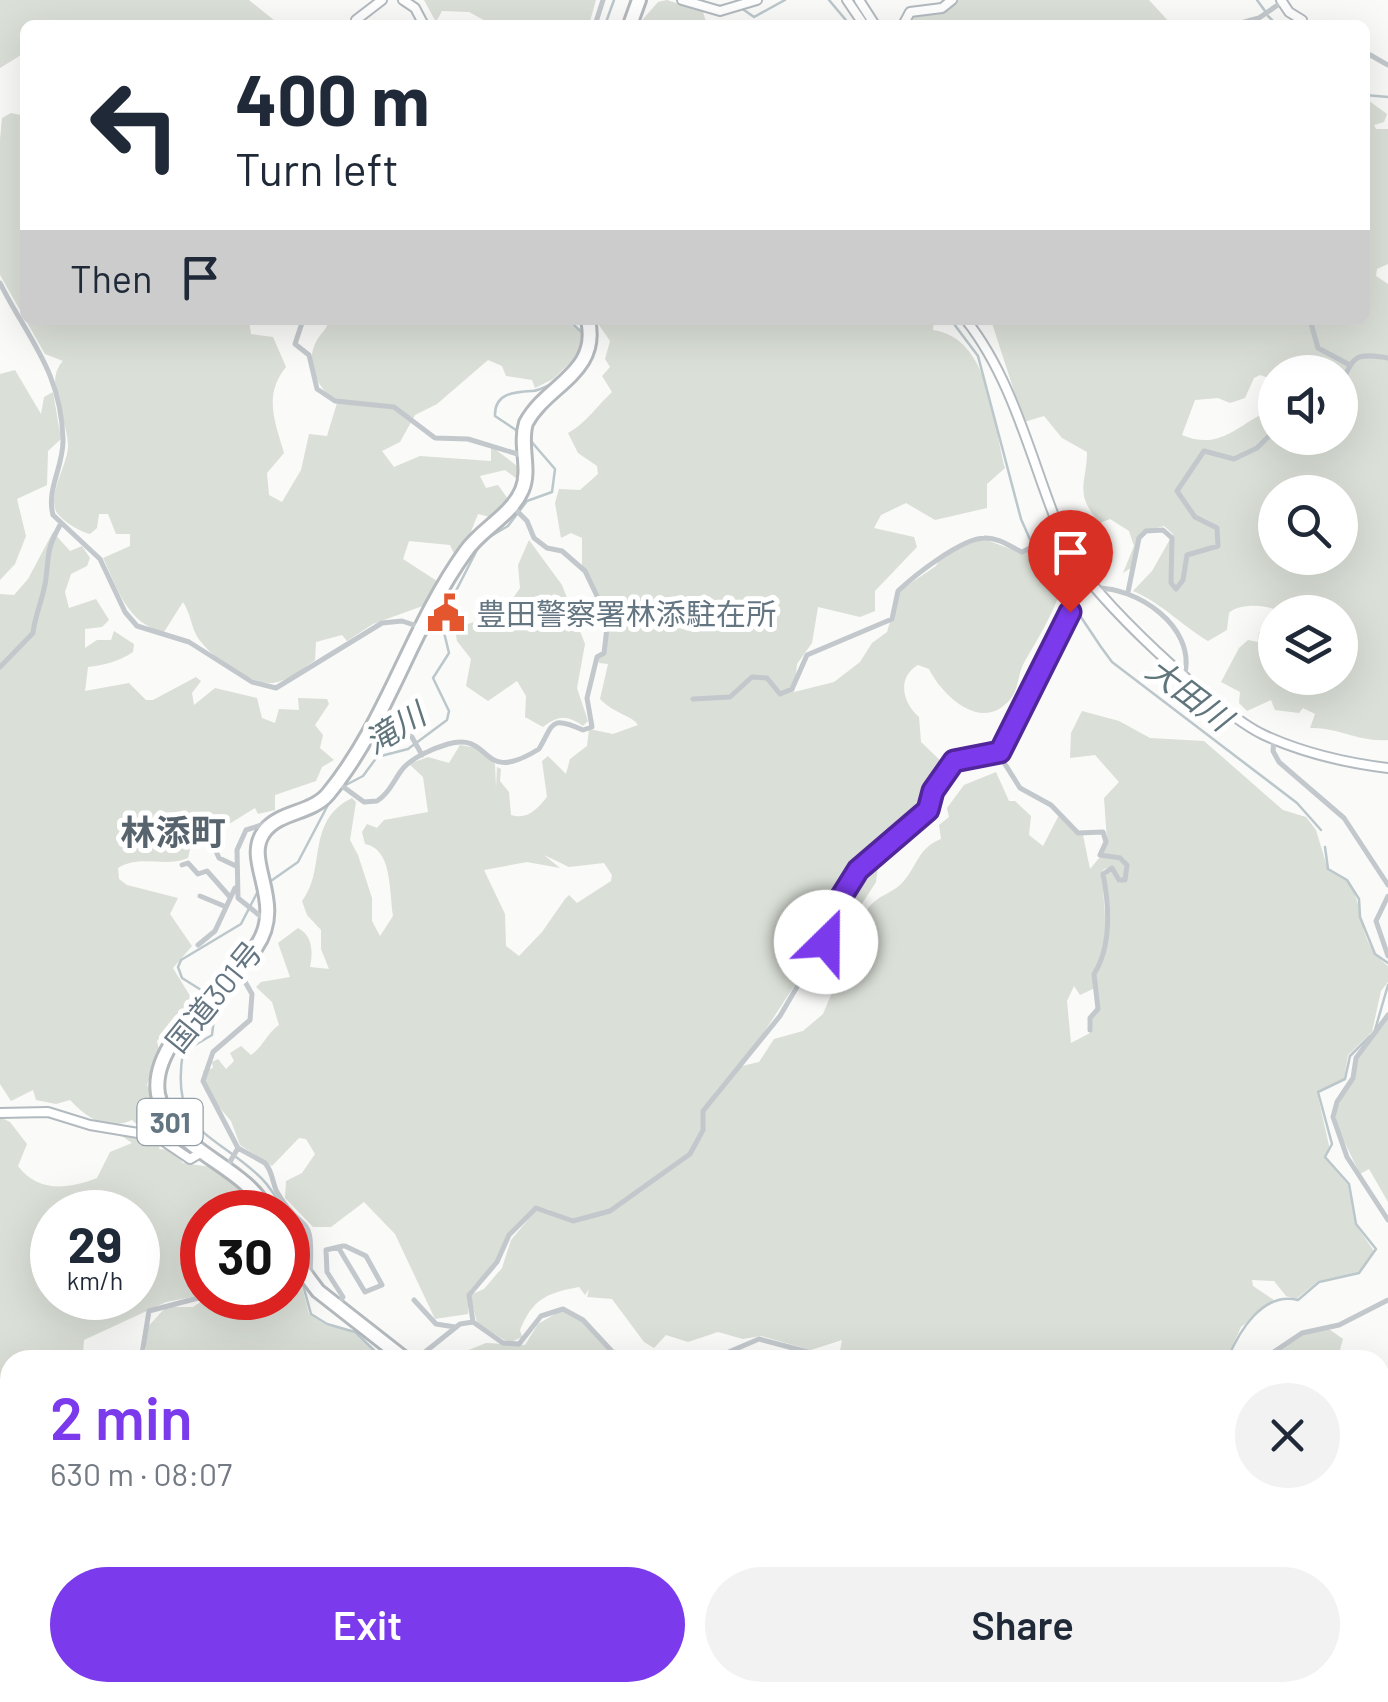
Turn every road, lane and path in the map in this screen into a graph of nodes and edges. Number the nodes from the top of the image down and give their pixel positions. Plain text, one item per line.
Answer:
1 (382, 0) edge
2 (403, 0) edge
3 (682, 0) edge
4 (952, 0) edge
5 (754, 1) edge
6 (1282, 1) edge
7 (356, 20) dead end
8 (421, 20) edge
9 (906, 20) edge
10 (1261, 20) edge
11 (1302, 20) edge
12 (0, 283) edge
13 (20, 317) edge
14 (25, 325) edge
15 (302, 325) edge
16 (586, 325) edge
17 (970, 325) edge
18 (1311, 325) edge
19 (1331, 355) edge
20 (1358, 357) edge
21 (1388, 358) edge
22 (1258, 448) edge
23 (524, 456) junction
24 (512, 506) junction
25 (60, 525) junction
26 (1061, 533) junction
27 (1086, 580) junction
28 (1093, 589) junction
29 (1128, 592) junction
30 (420, 627) junction
31 (0, 667) edge
32 (1184, 673) junction
33 (694, 699) dead end
34 (380, 712) junction
35 (1274, 739) junction
36 (998, 753) junction
37 (422, 755) junction
38 (1388, 768) edge
39 (341, 786) junction
40 (270, 825) junction
41 (212, 842) dead end
42 (182, 866) dead end
43 (236, 866) junction
44 (236, 885) junction
45 (1388, 885) edge
46 (200, 896) dead end
47 (1388, 896) edge
48 (230, 897) junction
49 (224, 906) junction
50 (267, 921) junction
51 (198, 945) dead end
52 (1388, 956) edge
53 (237, 968) junction
54 (1388, 1016) edge
55 (1090, 1030) dead end
56 (0, 1114) edge
57 (202, 1150) junction
58 (233, 1156) junction
59 (253, 1190) edge
60 (276, 1190) edge
61 (1388, 1220) edge
62 (338, 1247) junction
63 (310, 1281) edge
64 (414, 1300) dead end
65 (1388, 1300) edge
66 (180, 1303) edge
67 (336, 1307) junction
68 (472, 1322) junction
69 (455, 1328) junction
70 (143, 1350) edge
71 (393, 1350) edge
72 (428, 1350) edge
73 (611, 1350) edge
74 (733, 1350) edge
75 (800, 1350) edge
76 (1277, 1350) edge

1 - 7 main road
2 - 8 main road
3 - 5 main road
4 - 9 main road
6 - 10 street
6 - 11 main road
12 - 13 street
14 - 25 street
15 - 23 street
16 - 23 highway
17 - 26 main road
18 - 19 street
20 - 21 street
22 - 29 street
23 - 24 highway
24 - 30 highway
24 - 37 street
25 - 30 street
25 - 31 street
26 - 27 main road
26 - 33 street
27 - 28 main road
27 - 36 street
28 - 29 street
28 - 32 main road
29 - 32 street
30 - 34 highway
32 - 35 main road
34 - 37 street
34 - 39 highway
35 - 38 main road
35 - 45 street
36 - 55 street
36 - 68 street
37 - 39 street
39 - 40 highway
40 - 43 street
40 - 50 highway, 国道301号
41 - 43 street
42 - 48 street
43 - 44 street
44 - 48 street
44 - 50 street
46 - 49 street
47 - 52 street
48 - 49 street
49 - 51 street
50 - 53 highway, 国道301号 / 301
53 - 57 highway, 国道301号 / 301
53 - 58 street
54 - 61 street
56 - 57 main road
57 - 58 highway, 国道301号 / 301
58 - 59 highway, 国道301号 / 301
58 - 60 street
62 - 62 street
62 - 67 street
63 - 67 highway
64 - 69 street
65 - 76 street
66 - 70 street
67 - 71 highway
68 - 69 street
68 - 73 street
69 - 72 street
74 - 75 street

